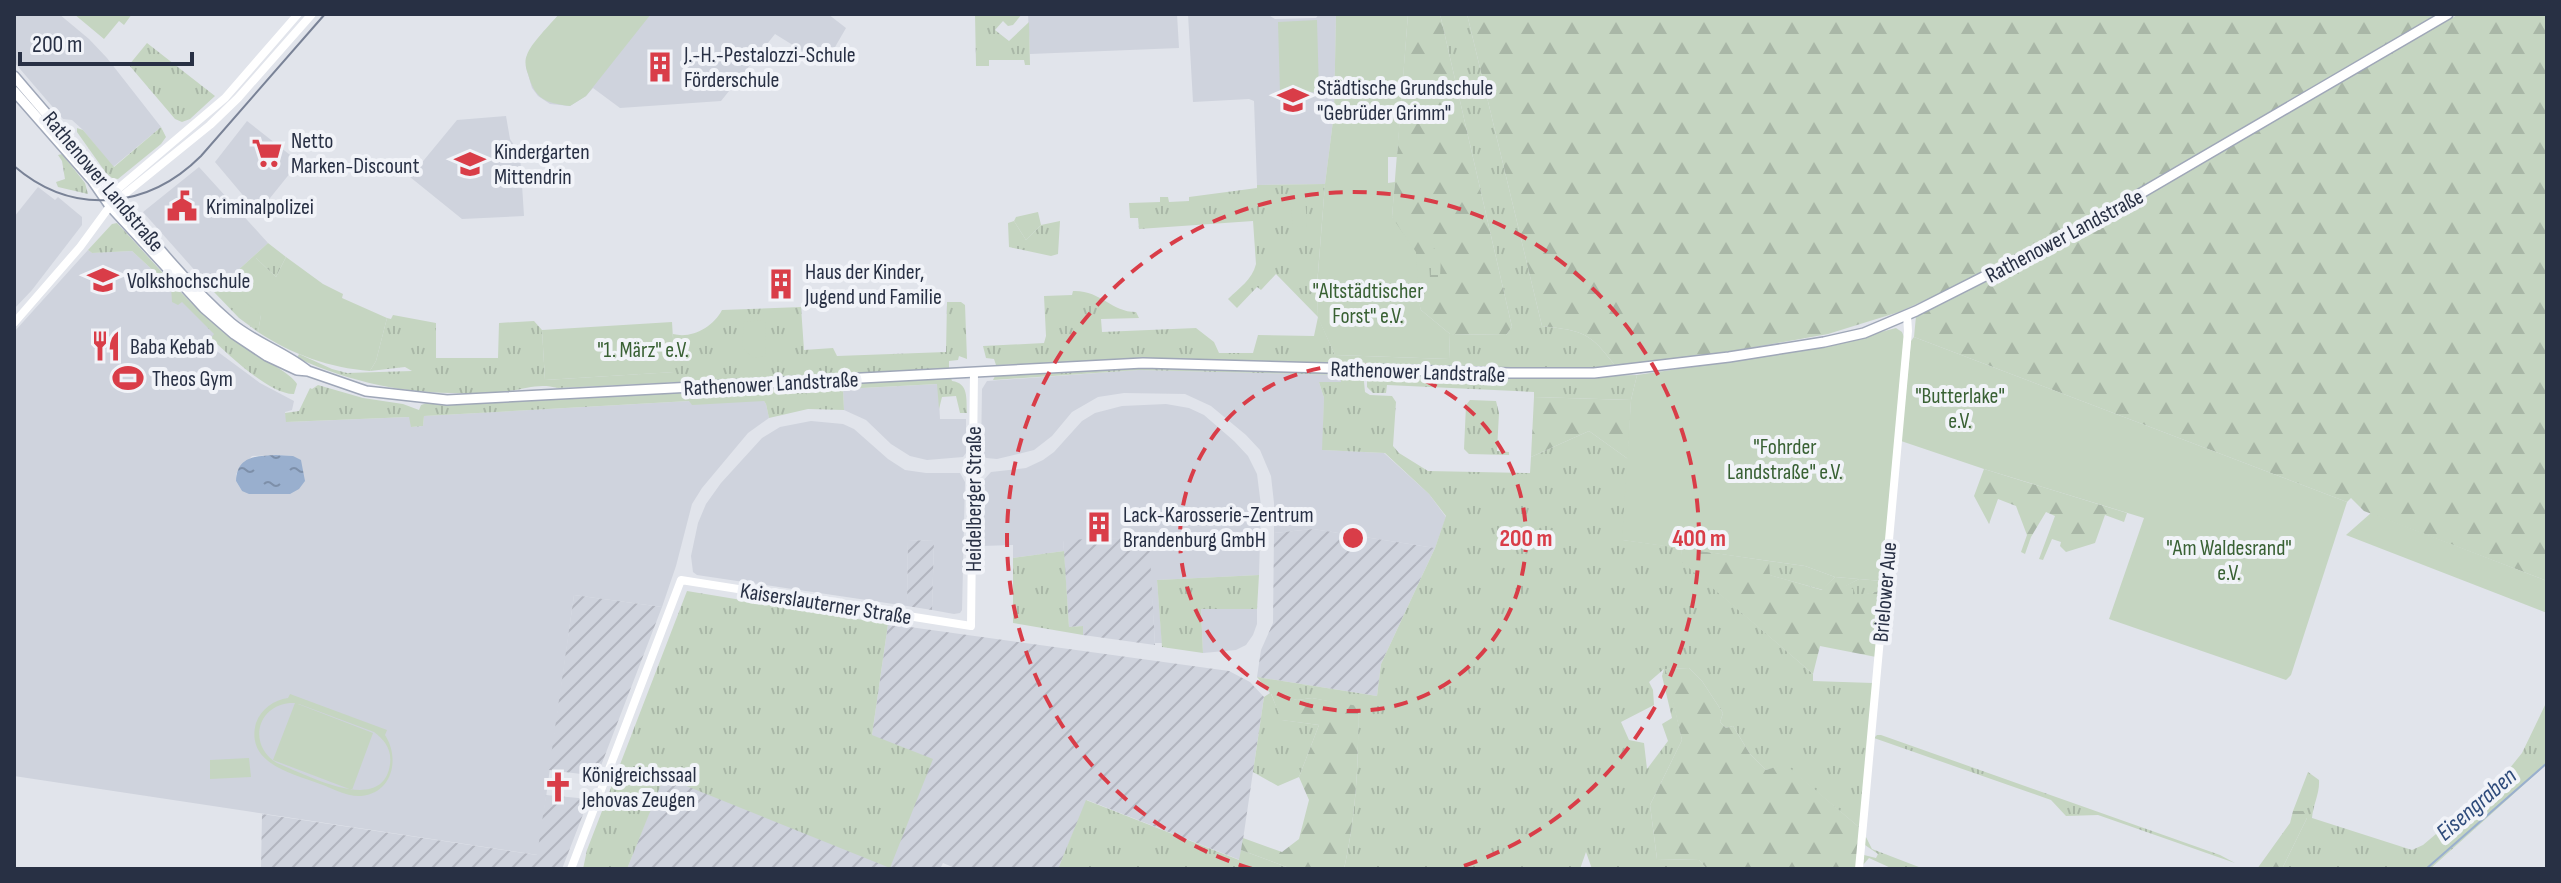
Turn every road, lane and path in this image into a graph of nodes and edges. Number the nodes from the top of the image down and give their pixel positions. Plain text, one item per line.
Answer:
1 (298, 14) edge
2 (312, 14) edge
3 (2448, 14) edge
4 (14, 76) edge
5 (14, 91) edge
6 (184, 140) junction
7 (114, 200) junction
8 (1907, 315) junction
9 (14, 323) edge
10 (974, 372) junction
11 (971, 626) joint
12 (571, 869) edge
13 (1859, 869) edge

1 - 6 street
2 - 6 street
3 - 8 main road, Rathenower Landstraße
4 - 7 main road, Rathenower Landstraße
5 - 7 main road, Rathenower Landstraße
6 - 7 street
7 - 9 street
7 - 10 main road, Rathenower Landstraße
8 - 10 main road, Rathenower Landstraße
8 - 13 street, Brielower Aue
10 - 11 street, Heidelberger Straße
11 - 12 street, Kaiserslauterner Straße

